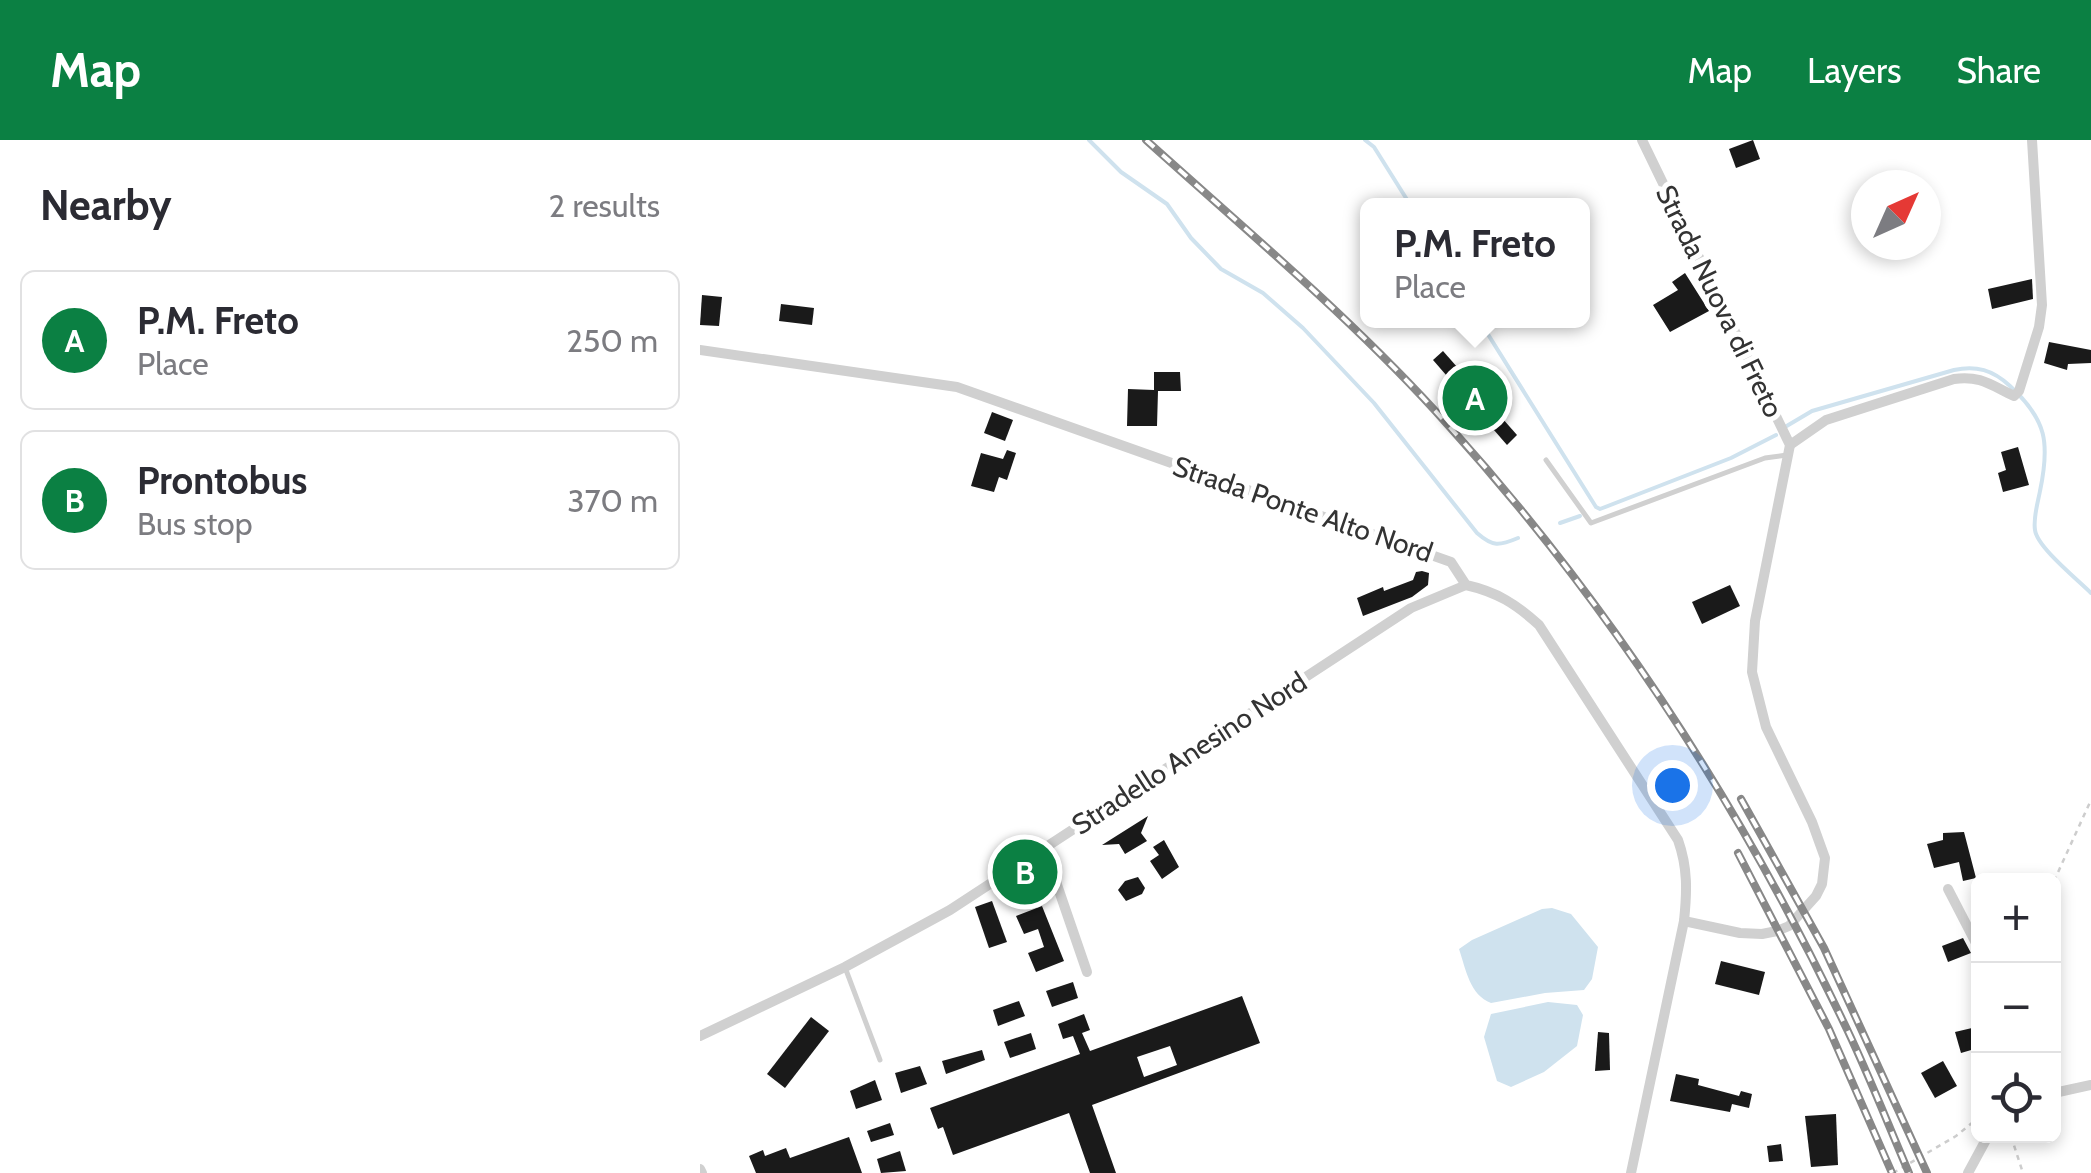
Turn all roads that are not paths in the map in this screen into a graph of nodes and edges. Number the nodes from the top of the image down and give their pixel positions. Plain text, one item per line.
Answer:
1 (1642, 140) edge
2 (2032, 140) edge
3 (700, 350) edge
4 (1789, 450) junction
5 (1546, 460) dead end
6 (1466, 585) junction
7 (1044, 848) junction
8 (1948, 889) dead end
9 (1684, 921) junction
10 (1971, 933) edge
11 (844, 967) junction
12 (1088, 972) dead end
13 (700, 1036) edge
14 (880, 1060) dead end
15 (2091, 1085) edge
16 (2061, 1090) edge
17 (1984, 1143) edge
18 (1631, 1173) edge
19 (1968, 1173) edge

1 - 4 street, Strada Nuova di Freto
2 - 4 street
3 - 6 street, Strada Ponte Alto Nord
4 - 5 lane
4 - 9 street, Strada Nuova di Freto
6 - 7 street, Stradello Anesino Nord
6 - 9 street, Strada Ponte Alto Nord
7 - 11 street, Stradello Anesino Nord
7 - 12 street
8 - 10 street
9 - 18 street, Strada Ponte Alto Nord
11 - 13 street, Stradello Anesino Nord
11 - 14 lane
15 - 16 street
17 - 19 street

